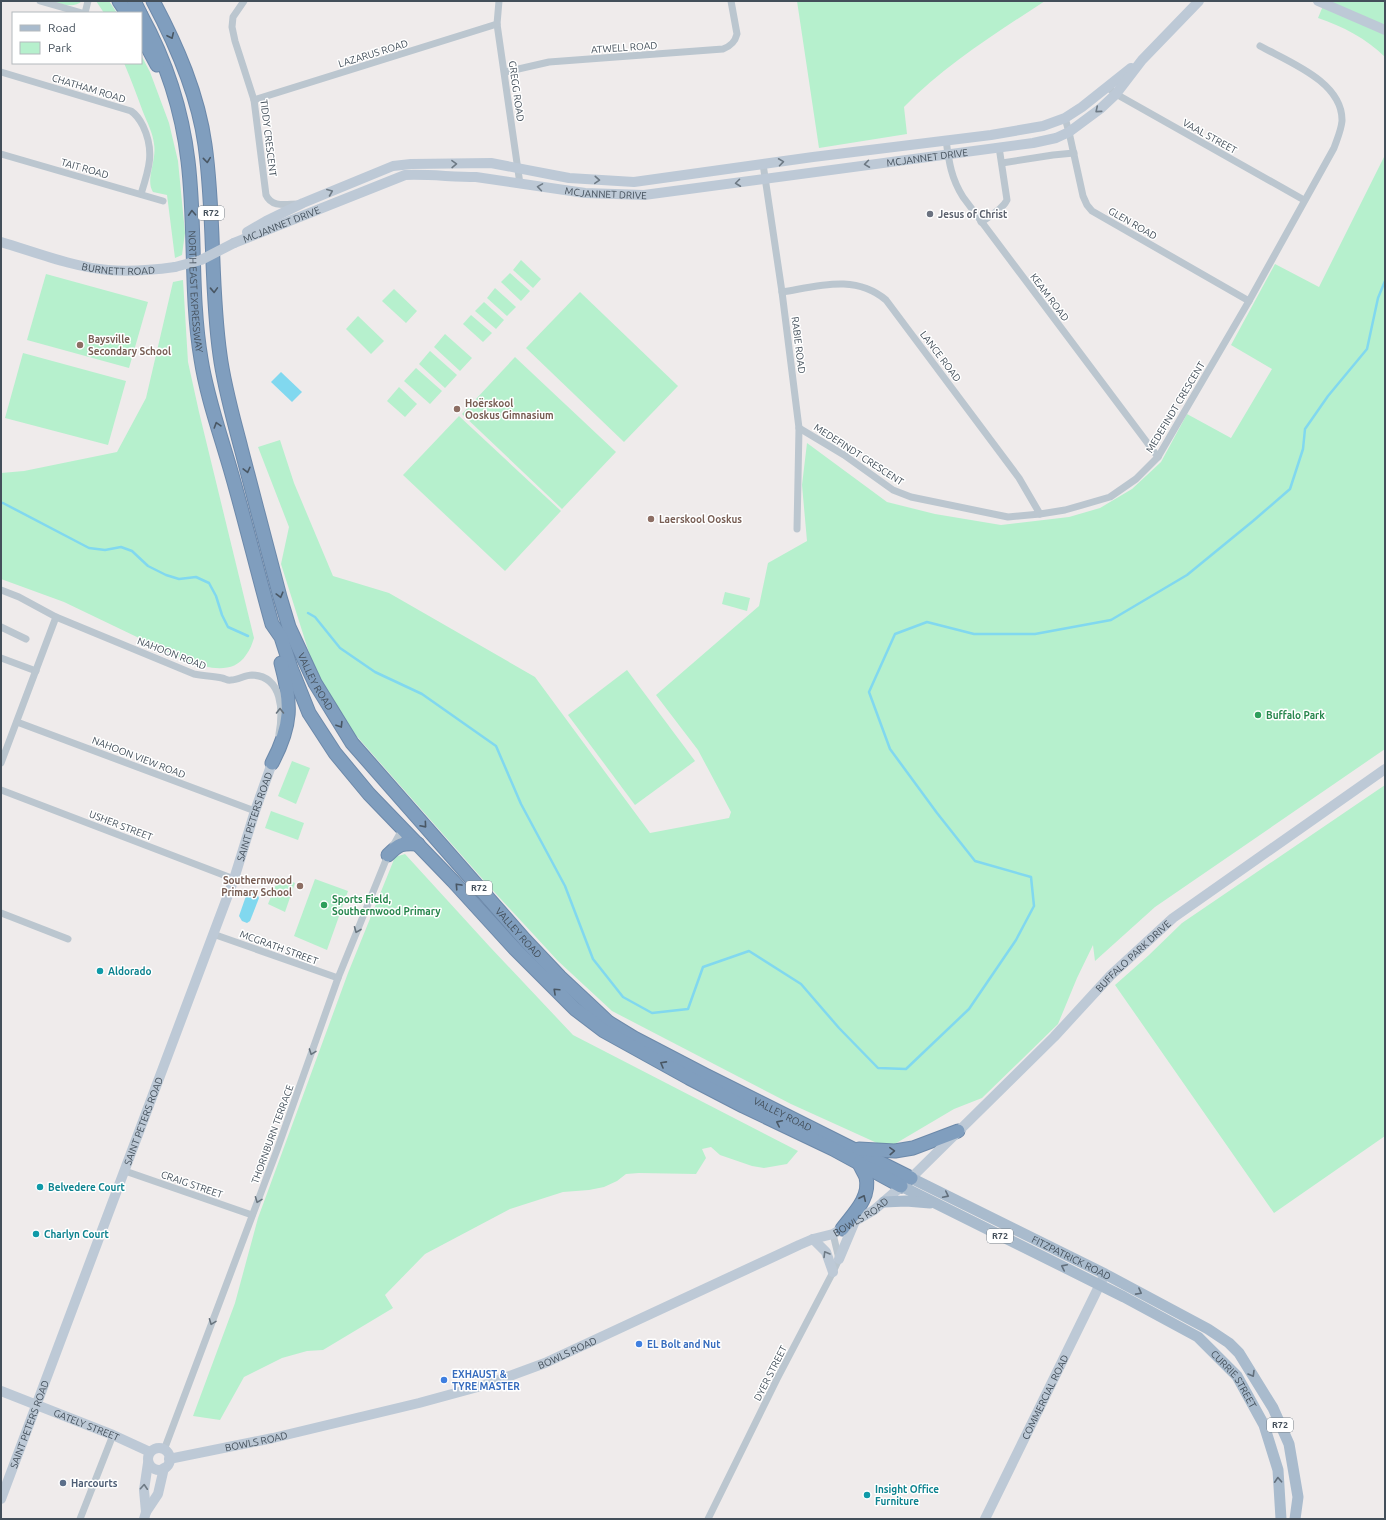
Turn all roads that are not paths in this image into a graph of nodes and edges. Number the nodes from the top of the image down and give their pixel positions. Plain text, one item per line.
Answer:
1 (40, 1) edge
2 (88, 1) edge
3 (119, 1) edge
4 (134, 1) edge
5 (153, 1) edge
6 (244, 1) edge
7 (499, 1) edge
8 (731, 1) edge
9 (1199, 1) edge
10 (1318, 1) edge
11 (78, 12) edge
12 (85, 12) edge
13 (126, 12) edge
14 (140, 12) edge
15 (142, 16) edge
16 (497, 24) junction
17 (1385, 30) edge
18 (142, 37) edge
19 (1260, 46) dead end
20 (1142, 60) junction
21 (1, 72) edge
22 (505, 72) junction
23 (170, 85) junction
24 (1107, 87) junction
25 (1116, 94) junction
26 (254, 100) junction
27 (1065, 118) junction
28 (1070, 132) junction
29 (946, 140) junction
30 (999, 148) junction
31 (1074, 153) junction
32 (1, 154) edge
33 (948, 154) junction
34 (1002, 163) junction
35 (420, 164) junction
36 (763, 164) junction
37 (517, 167) junction
38 (423, 174) junction
39 (766, 179) junction
40 (520, 184) junction
41 (142, 194) junction
42 (1304, 200) junction
43 (163, 201) dead end
44 (303, 203) junction
45 (280, 215) junction
46 (304, 215) junction
47 (981, 222) junction
48 (1, 242) edge
49 (234, 243) junction
50 (782, 292) junction
51 (1249, 301) junction
52 (799, 428) junction
53 (237, 432) joint
54 (1158, 457) junction
55 (233, 476) joint
56 (1040, 514) junction
57 (798, 529) dead end
58 (1, 590) edge
59 (56, 616) junction
60 (272, 624) junction
61 (1, 627) edge
62 (26, 639) dead end
63 (1, 658) edge
64 (36, 671) junction
65 (17, 722) junction
66 (365, 759) junction
67 (1, 763) edge
68 (272, 763) junction
69 (1385, 769) edge
70 (1, 790) edge
71 (255, 811) junction
72 (402, 828) junction
73 (418, 844) junction
74 (388, 855) junction
75 (234, 879) junction
76 (1, 914) edge
77 (213, 934) junction
78 (68, 939) dead end
79 (338, 978) junction
80 (958, 1131) junction
81 (854, 1149) junction
82 (859, 1163) junction
83 (125, 1171) junction
84 (906, 1182) junction
85 (884, 1202) junction
86 (934, 1203) junction
87 (252, 1215) junction
88 (855, 1221) junction
89 (838, 1231) junction
90 (813, 1239) junction
91 (839, 1259) junction
92 (833, 1272) junction
93 (1104, 1274) junction
94 (1099, 1285) junction
95 (1198, 1337) joint
96 (1229, 1343) joint
97 (1, 1391) edge
98 (37, 1404) junction
99 (113, 1435) junction
100 (164, 1450) junction
101 (149, 1458) junction
102 (169, 1459) junction
103 (164, 1468) junction
104 (1, 1499) edge
105 (145, 1515) edge
106 (80, 1519) edge
107 (708, 1519) edge
108 (985, 1519) edge
109 (1280, 1519) edge
110 (1296, 1519) edge

1 - 11 street
2 - 12 street
3 - 13 highway
4 - 14 highway, NORTH EAST EXPRESSWAY / R72
5 -> 53 highway, NORTH EAST EXPRESSWAY / R72
6 - 26 street, TIDDY CRESCENT
7 - 16 street, GREGG ROAD
8 - 22 street, ATWELL ROAD
9 - 20 street, MCJANNET DRIVE
10 - 17 street
15 - 23 highway, NORTH EAST EXPRESSWAY / R72
16 - 22 street, GREGG ROAD
16 - 26 street, LAZARUS ROAD
18 - 23 highway
19 - 42 street, MEDEFINDT CRESCENT
20 - 24 street, MCJANNET DRIVE
20 - 25 street, MCJANNET DRIVE
21 - 41 street, CHATHAM ROAD
22 - 37 street, GREGG ROAD
55 -> 23 highway, NORTH EAST EXPRESSWAY / R72
24 - 25 street, VAAL STREET
24 - 27 street, MCJANNET DRIVE
25 -> 28 street, MCJANNET DRIVE
25 - 42 street, VAAL STREET
26 - 44 street, TIDDY CRESCENT
27 - 28 street, GLEN ROAD
27 - 29 street, MCJANNET DRIVE
28 - 30 street, MCJANNET DRIVE
28 - 31 street, GLEN ROAD
29 - 33 street, KEAM ROAD
36 -> 29 street, MCJANNET DRIVE
30 - 33 street, MCJANNET DRIVE
30 - 34 street
31 - 34 street
31 - 51 street, GLEN ROAD
32 - 41 street, TAIT ROAD
33 -> 39 street, MCJANNET DRIVE
33 - 47 street, KEAM ROAD
34 - 47 street
35 -> 37 street, MCJANNET DRIVE
35 - 38 street
44 -> 35 street, MCJANNET DRIVE
37 -> 36 street, MCJANNET DRIVE
36 - 39 street, RABIE ROAD
37 - 40 street, GREGG ROAD
38 - 40 street, MCJANNET DRIVE
38 - 46 street, MCJANNET DRIVE
39 -> 40 street, MCJANNET DRIVE
39 - 50 street, RABIE ROAD
41 - 43 street, TAIT ROAD
42 - 51 street, MEDEFINDT CRESCENT
44 - 45 street, MCJANNET DRIVE
45 - 46 street
45 - 49 street, MCJANNET DRIVE
46 - 49 street, MCJANNET DRIVE
47 - 54 street, KEAM ROAD
48 - 49 street, BURNETT ROAD, bridge
50 - 52 street, RABIE ROAD
50 - 56 street, LANCE ROAD
51 - 54 street, MEDEFINDT CRESCENT
52 - 56 street, MEDEFINDT CRESCENT
52 - 57 street, RABIE ROAD
53 -> 66 highway, VALLEY ROAD / R72
54 - 56 street, MEDEFINDT CRESCENT
55 - 60 highway, VALLEY ROAD / R72
58 - 59 street
59 - 64 street
68 -> 59 street, NAHOON ROAD
60 - 68 highway
60 - 72 highway, VALLEY ROAD / R72
61 - 62 street
63 - 64 street
64 - 65 street
65 - 67 street
65 - 71 street, NAHOON VIEW ROAD
66 - 72 highway
66 -> 81 highway, VALLEY ROAD / R72
68 - 71 street, SAINT PETERS ROAD
69 - 80 street, BUFFALO PARK DRIVE
70 - 75 street, USHER STREET
71 - 75 street, SAINT PETERS ROAD
72 - 73 highway, VALLEY ROAD / R72
72 - 74 street, THORNBURN TERRACE
73 - 74 highway
82 -> 73 highway, VALLEY ROAD / R72
74 -> 79 street, THORNBURN TERRACE
75 - 77 street, SAINT PETERS ROAD
76 - 78 street
77 - 79 street, MCGRATH STREET
77 - 83 street, SAINT PETERS ROAD
79 -> 87 street, THORNBURN TERRACE
81 -> 80 highway
80 - 84 street, BUFFALO PARK DRIVE
81 - 84 highway, VALLEY ROAD / R72
82 - 84 highway, VALLEY ROAD / R72
89 -> 82 highway
83 - 87 street, CRAIG STREET
83 - 98 street, SAINT PETERS ROAD
84 - 85 street, BOWLS ROAD
84 - 86 main road, FITZPATRICK ROAD / R72
84 -> 93 main road, FITZPATRICK ROAD / R72
85 - 86 main road
85 - 88 street, BOWLS ROAD
94 -> 86 main road, FITZPATRICK ROAD / R72
87 -> 100 street, THORNBURN TERRACE
88 - 89 street, BOWLS ROAD
88 - 91 street
89 - 90 street, BOWLS ROAD
89 - 91 street
92 -> 90 street
90 - 102 street, BOWLS ROAD
91 - 92 street, DYER STREET
92 - 107 street, DYER STREET
93 - 94 street, COMMERCIAL ROAD
93 -> 96 main road, FITZPATRICK ROAD / R72
94 - 95 main road, FITZPATRICK ROAD / R72
94 - 108 street, COMMERCIAL ROAD
109 -> 95 main road, CURRIE STREET / R72
96 -> 110 main road, CURRIE STREET / R72
97 - 98 street, GATELY STREET
98 - 99 street, GATELY STREET
98 - 104 street, SAINT PETERS ROAD
99 - 101 street, GATELY STREET
99 - 106 street
100 - 101 street
100 - 102 street
101 - 103 street
105 -> 101 street
102 - 103 street
103 - 105 street

